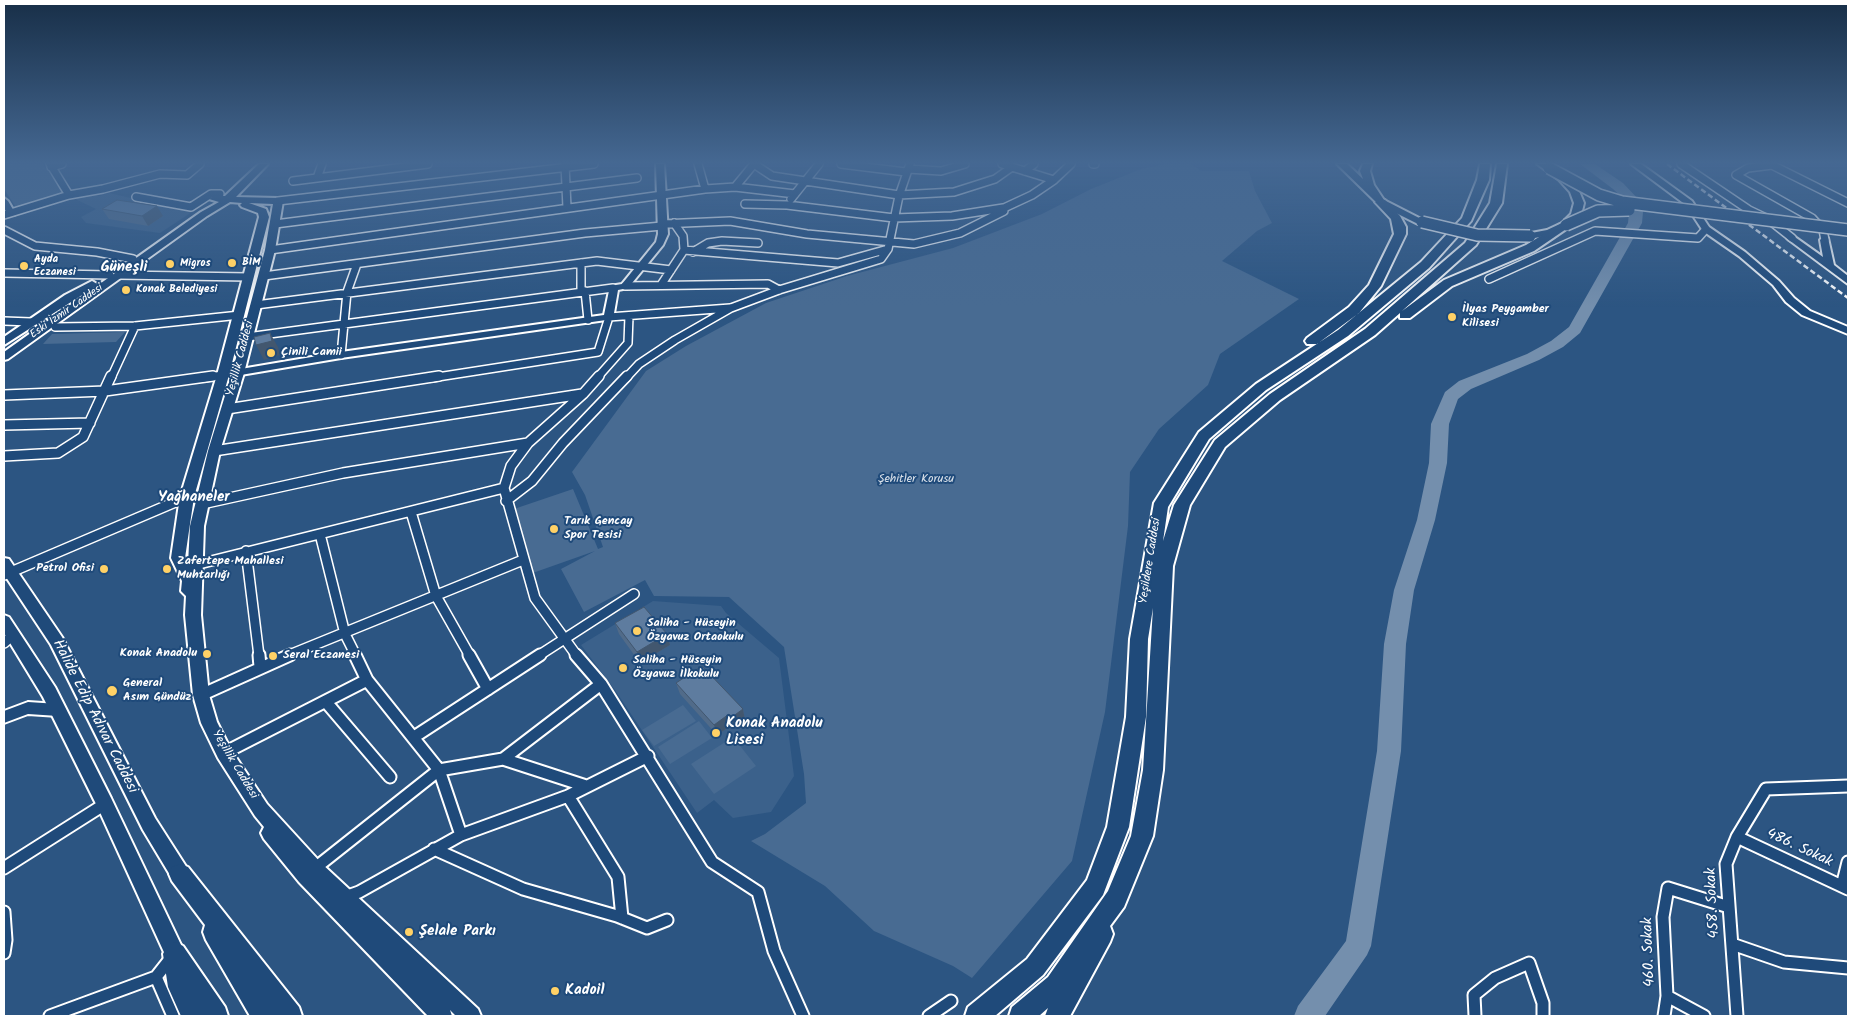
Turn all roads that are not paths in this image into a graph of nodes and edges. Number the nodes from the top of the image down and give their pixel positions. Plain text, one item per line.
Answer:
1 (31, 212) edge
2 (202, 212) edge
3 (207, 212) edge
4 (264, 212) edge
5 (277, 212) edge
6 (370, 212) edge
7 (542, 212) edge
8 (661, 212) edge
9 (841, 212) edge
10 (895, 212) edge
11 (981, 212) edge
12 (1003, 212) edge
13 (1390, 212) edge
14 (1401, 212) edge
15 (1470, 212) edge
16 (1490, 212) edge
17 (1577, 212) edge
18 (1597, 212) edge
19 (1640, 212) edge
20 (1695, 212) edge
21 (1699, 212) edge
22 (1752, 212) edge
23 (1801, 212) edge
24 (894, 218) junction
25 (7, 222) edge
26 (674, 223) junction
27 (275, 224) junction
28 (662, 225) junction
29 (1566, 225) junction
30 (1706, 229) junction
31 (1848, 230) edge
32 (1848, 236) edge
33 (1792, 238) joint
34 (1825, 240) joint
35 (758, 244) dead end
36 (889, 245) junction
37 (270, 250) junction
38 (684, 250) junction
39 (693, 252) junction
40 (133, 259) junction
41 (581, 263) junction
42 (357, 264) junction
43 (641, 266) junction
44 (1829, 267) junction
45 (671, 270) junction
46 (4, 273) edge
47 (113, 277) junction
48 (256, 277) junction
49 (1489, 279) dead end
50 (1848, 282) edge
51 (660, 285) junction
52 (624, 286) junction
53 (612, 288) junction
54 (779, 290) junction
55 (583, 291) junction
56 (347, 292) junction
57 (256, 304) junction
58 (71, 305) junction
59 (731, 308) junction
60 (240, 315) junction
61 (629, 316) junction
62 (609, 317) junction
63 (588, 320) junction
64 (4, 321) edge
65 (32, 322) junction
66 (344, 323) junction
67 (135, 326) junction
68 (55, 327) junction
69 (1848, 331) edge
70 (247, 337) junction
71 (4, 342) edge
72 (4, 350) edge
73 (341, 355) junction
74 (4, 357) edge
75 (4, 364) edge
76 (231, 374) junction
77 (105, 391) junction
78 (583, 394) junction
79 (4, 395) edge
80 (1275, 397) junction
81 (228, 409) junction
82 (90, 423) junction
83 (4, 425) edge
84 (1204, 436) junction
85 (528, 443) junction
86 (214, 451) junction
87 (4, 456) edge
88 (504, 488) junction
89 (187, 497) junction
90 (506, 501) junction
91 (202, 504) junction
92 (411, 512) junction
93 (320, 534) junction
94 (246, 551) junction
95 (523, 560) junction
96 (195, 565) junction
97 (5, 570) edge
98 (634, 594) dead end
99 (436, 596) junction
100 (4, 621) edge
101 (344, 634) junction
102 (8, 640) edge
103 (563, 640) junction
104 (260, 667) junction
105 (367, 680) junction
106 (601, 684) junction
107 (488, 689) junction
108 (201, 695) junction
109 (326, 702) junction
110 (58, 710) junction
111 (4, 715) edge
112 (414, 737) junction
113 (224, 753) junction
114 (648, 756) junction
115 (503, 759) junction
116 (439, 770) junction
117 (390, 777) dead end
118 (586, 786) junction
119 (1848, 786) edge
120 (568, 796) junction
121 (105, 804) junction
122 (461, 835) junction
123 (1737, 837) junction
124 (434, 849) junction
125 (1848, 862) edge
126 (4, 868) edge
127 (314, 869) junction
128 (180, 874) junction
129 (1845, 887) edge
130 (1668, 888) joint
131 (345, 897) junction
132 (1116, 899) junction
133 (1730, 907) junction
134 (4, 912) edge
135 (622, 918) junction
136 (667, 920) dead end
137 (1732, 944) junction
138 (4, 952) edge
139 (175, 954) junction
140 (1848, 968) edge
141 (156, 976) junction
142 (1667, 996) junction
143 (951, 1001) dead end
144 (50, 1016) edge
145 (173, 1016) edge
146 (193, 1016) edge
147 (216, 1016) edge
148 (263, 1016) edge
149 (290, 1016) edge
150 (442, 1016) edge
151 (471, 1016) edge
152 (802, 1016) edge
153 (929, 1016) edge
154 (977, 1016) edge
155 (1020, 1016) edge
156 (1057, 1016) edge
157 (1475, 1016) edge
158 (1543, 1016) edge
159 (1664, 1016) edge
160 (1704, 1016) edge
161 (1736, 1016) edge

1 - 25 street
2 - 40 main road, Eski İzmir Caddesi
3 - 47 main road, Eski İzmir Caddesi
4 - 48 main road, Yeşillik Caddesi
5 - 27 main road, Yeşillik Caddesi
6 - 27 street
7 - 37 street
8 - 28 street
9 - 24 street
10 - 24 street
11 - 24 street
12 - 36 street
13 - 84 highway
14 - 29 main road, bridge
15 - 84 highway, Yeşildere Caddesi
16 - 80 highway, Yeşildere Caddesi
17 - 29 main road, bridge
18 - 29 main road, bridge
19 - 32 main road, bridge
20 - 30 street
21 - 31 main road, bridge
22 - 33 street
23 - 34 street
24 - 36 street
25 - 40 street
26 - 28 street
26 - 36 street
26 - 38 street
27 - 37 main road, Yeşillik Caddesi
28 - 42 street
28 - 43 street
29 - 80 highway
30 - 49 street
30 - 69 street
33 - 44 street
34 - 44 street
35 - 39 street
36 - 39 street
36 - 54 street
37 - 48 main road, Yeşillik Caddesi
38 - 39 street
38 - 45 street
40 - 47 main road, Eski İzmir Caddesi
41 - 43 street
41 - 55 street
41 - 56 street
42 - 48 street
42 - 56 street
43 - 45 street
43 - 52 street
44 - 50 street
45 - 51 street
46 - 47 street
47 - 48 street
47 - 58 main road, Eski İzmir Caddesi
47 - 65 main road
47 - 68 main road
48 - 57 main road, Yeşillik Caddesi
48 - 60 main road, Yeşillik Caddesi
51 - 52 street
51 - 54 street
52 - 53 street
53 - 55 street
53 - 62 street
54 - 59 street
55 - 63 street
55 - 66 street
56 - 57 street
56 - 66 street
57 - 70 main road, Yeşillik Caddesi
58 - 72 main road, Eski İzmir Caddesi
58 - 74 main road, Eski İzmir Caddesi
59 - 61 street
59 - 90 street
60 - 67 street
60 - 76 main road, Yeşillik Caddesi
61 - 62 street
61 - 78 street
62 - 63 street
62 - 81 street
63 - 73 street
64 - 65 street
65 - 71 main road
66 - 70 street
66 - 73 street
67 - 68 street
67 - 77 street
68 - 75 main road
70 - 76 main road, Yeşillik Caddesi
73 - 76 street
76 - 77 street
76 - 81 main road, Yeşillik Caddesi
76 - 89 main road, Yeşillik Caddesi
77 - 79 street
77 - 82 street
78 - 85 street
78 - 86 street
80 - 132 highway, Yeşildere Caddesi
81 - 86 main road, Yeşillik Caddesi
82 - 83 street
82 - 87 street
84 - 154 highway, Yeşildere Caddesi
85 - 88 street
85 - 91 street
86 - 91 main road, Yeşillik Caddesi
88 - 90 street
88 - 92 street
89 - 91 main road
89 - 97 street
89 - 150 main road, Yeşillik Caddesi
90 - 95 street
91 - 96 main road, Yeşillik Caddesi
92 - 93 street
92 - 99 street
93 - 94 street
93 - 101 street
94 - 96 street
94 - 104 street
95 - 99 street
95 - 103 street
96 - 108 main road, Yeşillik Caddesi
97 - 128 main road, Halide Edip Adıvar Caddesi
98 - 103 street
99 - 101 street
99 - 107 street
100 - 102 main road
101 - 104 street
101 - 105 street
102 - 110 main road
103 - 106 street
103 - 107 street
104 - 108 street
105 - 109 street
105 - 112 street
106 - 114 street
106 - 115 street
107 - 112 street
108 - 113 main road, Yeşillik Caddesi
109 - 113 street
109 - 117 street
110 - 111 street
110 - 121 main road
112 - 116 street
113 - 127 main road, Yeşillik Caddesi
114 - 118 street
114 - 152 street
115 - 116 street
115 - 118 street
116 - 122 street
116 - 127 street
118 - 120 street
119 - 123 street, 458. Sokak
120 - 122 street
120 - 135 street
121 - 126 street
121 - 139 main road
122 - 124 street
123 - 129 street, 486. Sokak
123 - 133 street, 458. Sokak
124 - 131 street
124 - 135 street
125 - 129 street
127 - 131 main road, Yeşillik Caddesi
128 - 148 highway
128 - 149 highway
130 - 133 street
130 - 142 street, 460. Sokak
131 - 151 main road, Yeşillik Caddesi
132 - 155 highway, Yeşildere Caddesi
132 - 156 highway
133 - 137 street, 458. Sokak
134 - 138 street
135 - 136 street
137 - 140 street
137 - 161 street, 458. Sokak
139 - 141 street
139 - 146 highway
139 - 147 highway
141 - 144 street
141 - 145 street
142 - 159 street, 460. Sokak
142 - 160 street
143 - 153 street
157 - 158 street

